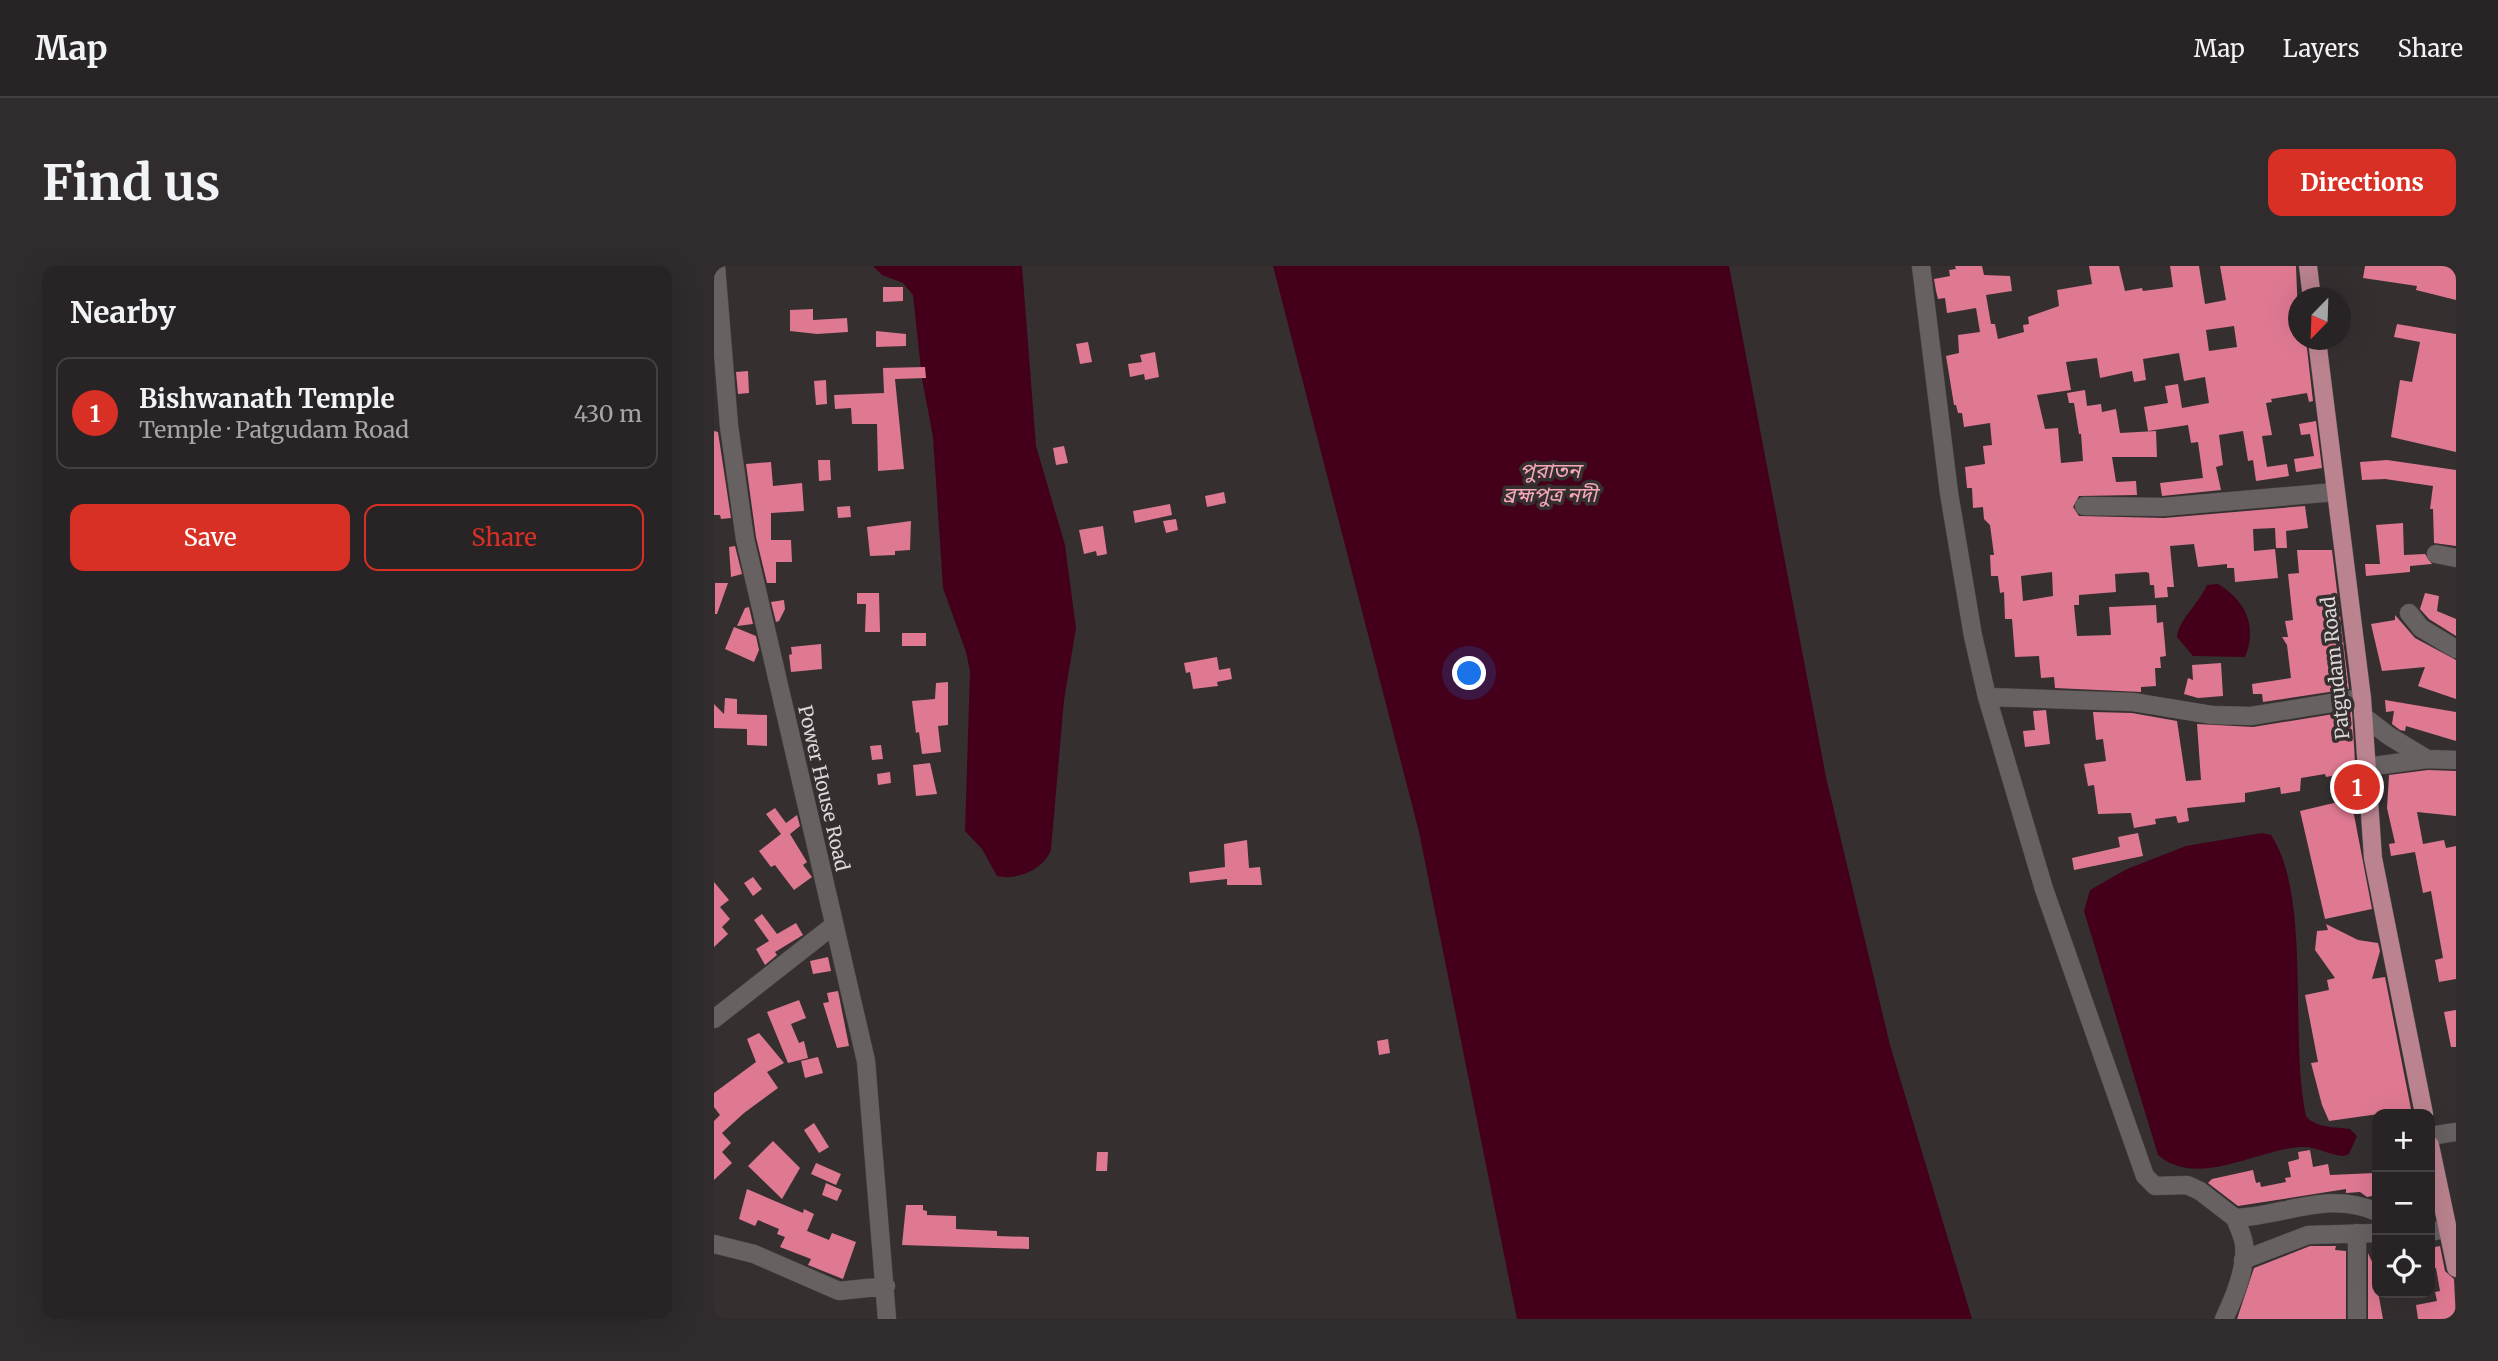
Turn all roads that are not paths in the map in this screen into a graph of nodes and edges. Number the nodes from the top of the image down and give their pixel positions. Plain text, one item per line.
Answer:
1 (716, 266) edge
2 (1922, 266) edge
3 (2308, 266) edge
4 (2311, 287) edge
5 (2318, 350) edge
6 (2335, 492) junction
7 (2084, 506) dead end
8 (2436, 554) dead end
9 (2456, 558) edge
10 (2409, 613) dead end
11 (2456, 649) edge
12 (1987, 697) junction
13 (2362, 707) junction
14 (2427, 759) junction
15 (2456, 760) edge
16 (2366, 767) junction
17 (834, 925) junction
18 (714, 1019) edge
19 (2423, 1109) edge
20 (2456, 1132) edge
21 (2435, 1135) edge
22 (2433, 1172) edge
23 (2372, 1210) edge
24 (2235, 1218) junction
25 (2438, 1230) edge
26 (2357, 1233) junction
27 (2372, 1233) edge
28 (714, 1244) edge
29 (2243, 1261) junction
30 (2456, 1268) edge
31 (886, 1286) junction
32 (887, 1319) edge
33 (2224, 1319) edge
34 (2357, 1319) edge

1 - 17 street, Power House Road
2 - 12 street
3 - 4 main road
5 - 6 main road, Patgudam Road
6 - 7 street
6 - 13 main road, Patgudam Road
8 - 9 street
10 - 11 street
12 - 13 street
12 - 24 street
13 - 14 street
13 - 16 main road, Patgudam Road
14 - 15 street
14 - 16 street
16 - 19 main road, Patgudam Road
17 - 18 street
17 - 31 street, Power House Road
20 - 21 street
22 - 25 main road
23 - 24 street
24 - 29 street
25 - 30 main road
26 - 27 street
26 - 29 street
26 - 34 street
28 - 31 street
29 - 33 street
31 - 32 street, Power House Road

